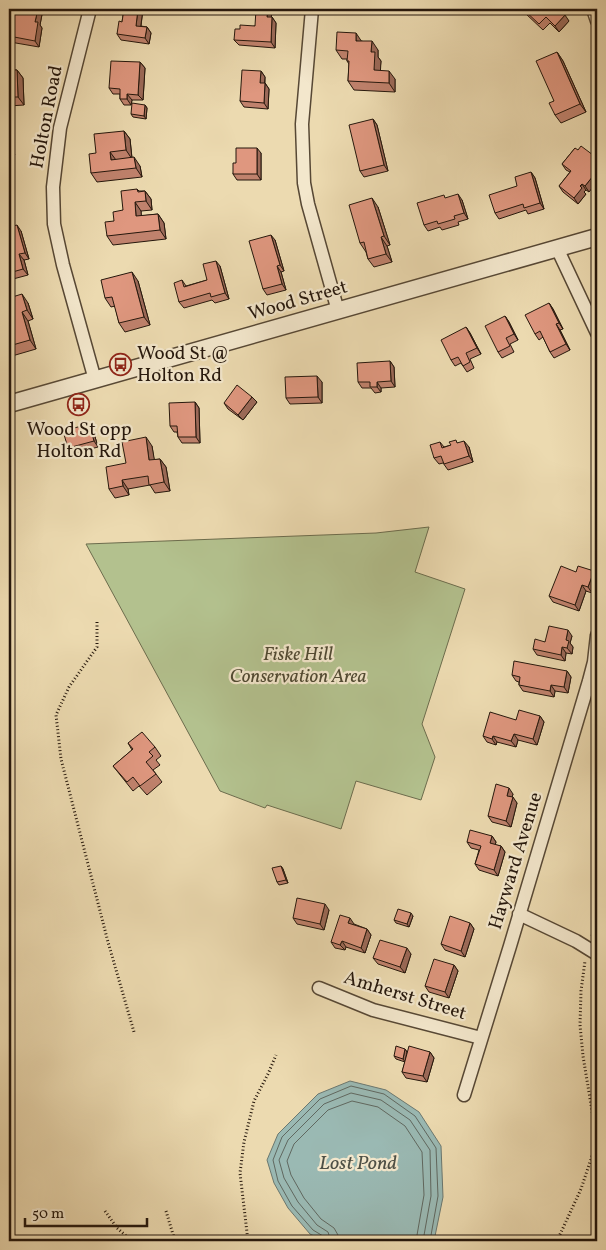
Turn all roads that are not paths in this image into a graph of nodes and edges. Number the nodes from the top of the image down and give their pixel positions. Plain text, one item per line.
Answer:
1 (90, 9) edge
2 (312, 9) edge
3 (593, 9) edge
4 (597, 21) edge
5 (597, 237) edge
6 (557, 248) junction
7 (338, 310) junction
8 (597, 333) edge
9 (95, 380) junction
10 (9, 404) edge
11 (597, 635) edge
12 (519, 914) junction
13 (592, 951) edge
14 (319, 988) dead end
15 (481, 1038) junction
16 (464, 1095) dead end

1 - 9 street, Holton Road
2 - 7 street
3 - 4 street
5 - 6 street, Wood Street
6 - 7 street, Wood Street
6 - 8 street
7 - 9 street, Wood Street
9 - 10 street, Wood Street
11 - 12 street, Hayward Avenue
12 - 13 street
12 - 15 street, Hayward Avenue
14 - 15 street, Amherst Street
15 - 16 street, Hayward Avenue

